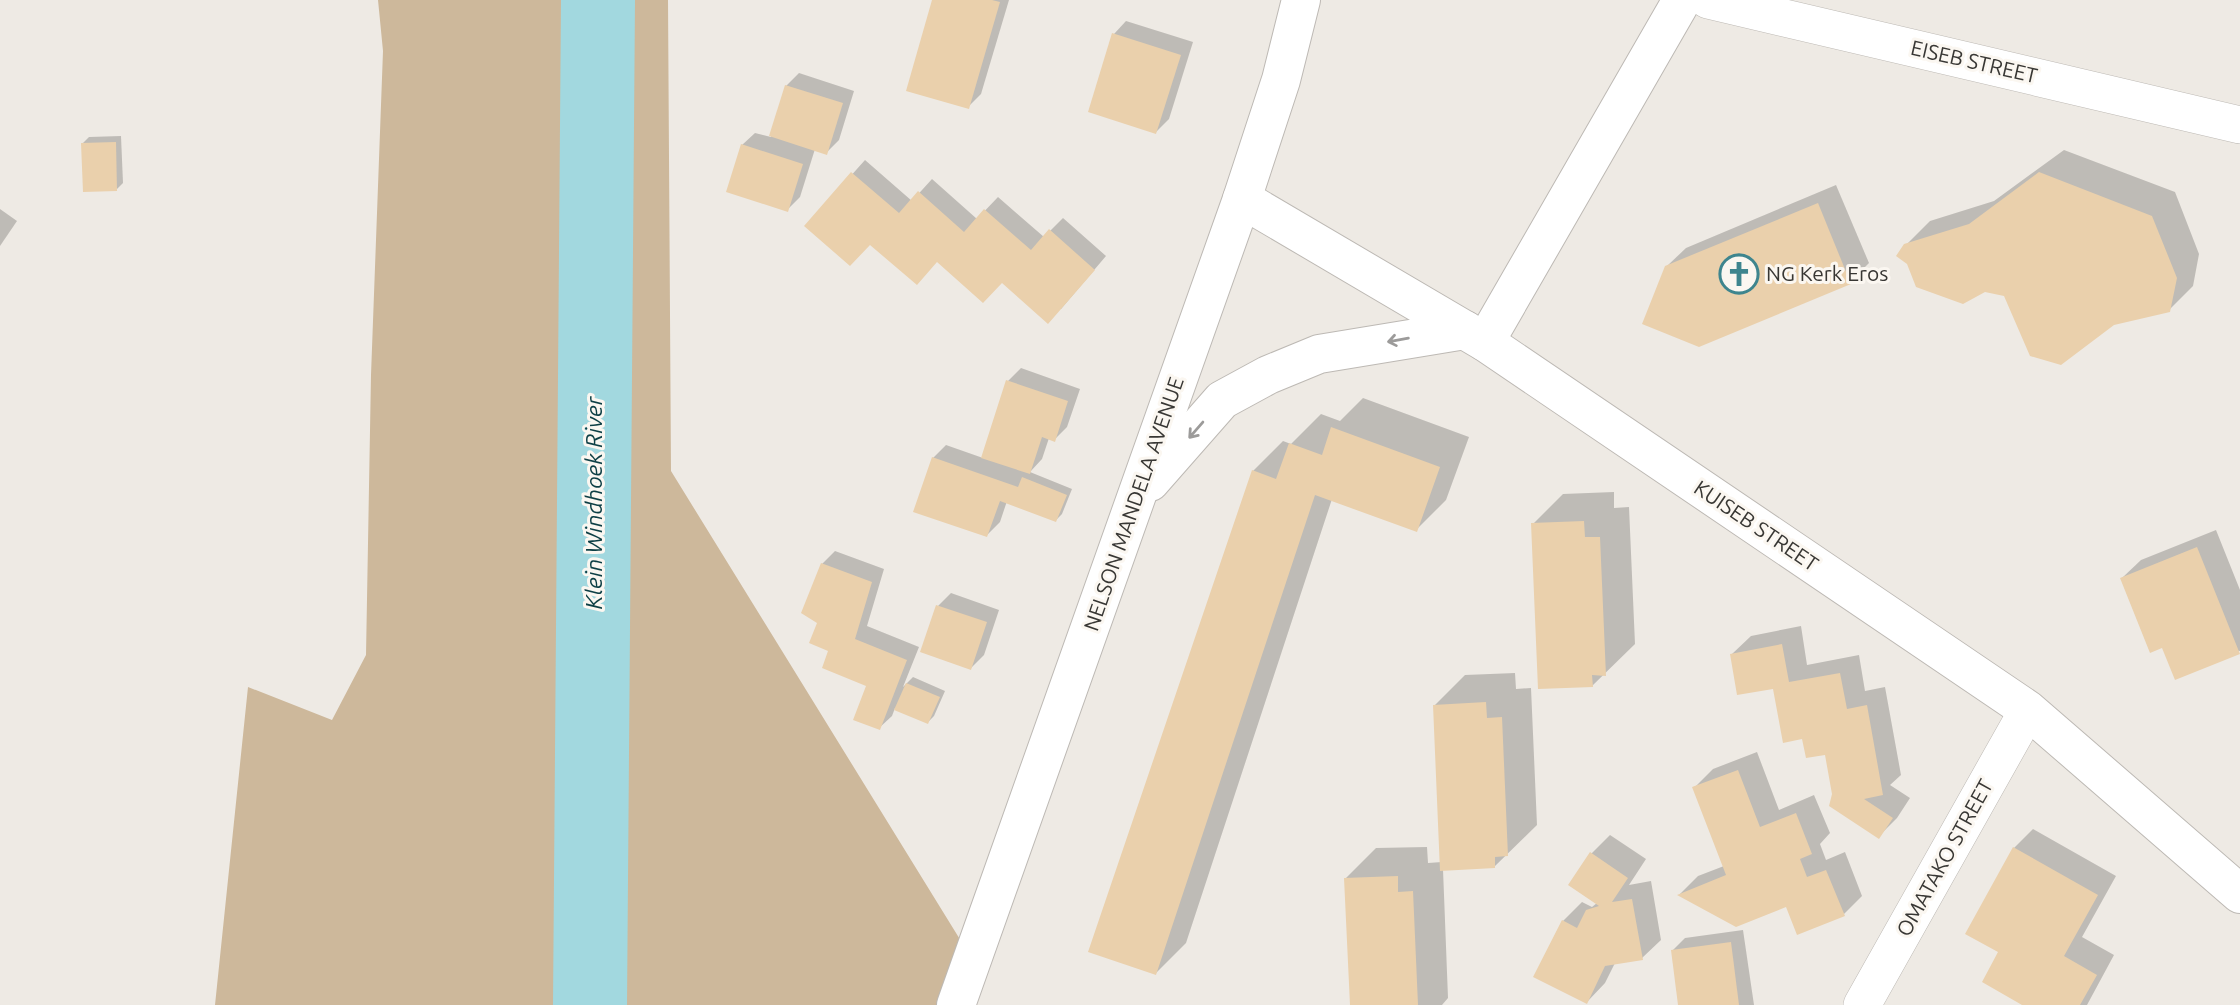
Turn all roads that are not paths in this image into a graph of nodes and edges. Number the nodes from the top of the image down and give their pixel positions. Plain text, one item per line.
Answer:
1 (1301, 0) edge
2 (1682, 0) edge
3 (1708, 0) edge
4 (2240, 125) edge
5 (1242, 199) junction
6 (1475, 336) junction
7 (1137, 497) junction
8 (2028, 710) junction
9 (2240, 894) edge
10 (956, 1005) edge
11 (1862, 1005) edge

1 - 5 street, NELSON MANDELA AVENUE
2 - 6 street
3 - 4 street, EISEB STREET
5 - 6 street, KUISEB STREET
5 - 7 street, NELSON MANDELA AVENUE
6 -> 7 street
6 - 8 street, KUISEB STREET
7 - 10 street, NELSON MANDELA AVENUE
8 - 9 street, KUISEB STREET
8 - 11 street, OMATAKO STREET

